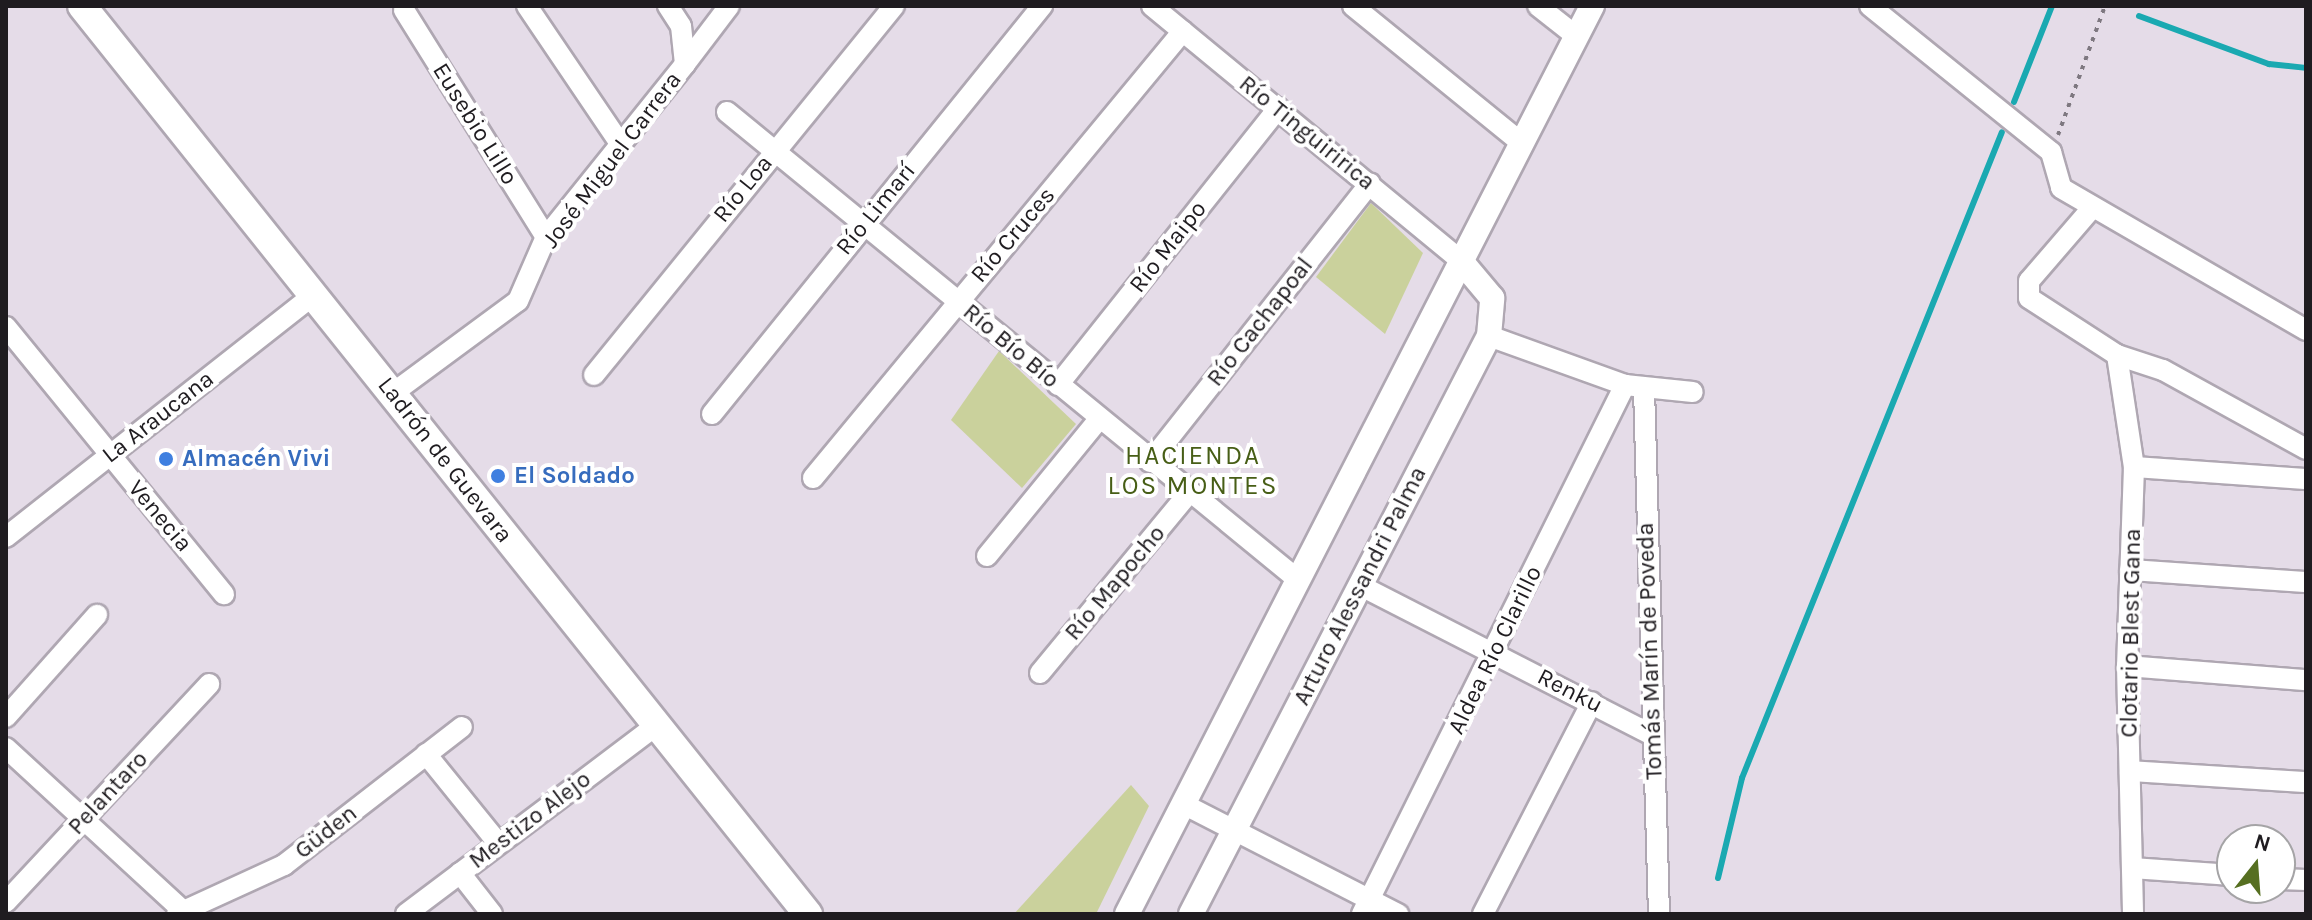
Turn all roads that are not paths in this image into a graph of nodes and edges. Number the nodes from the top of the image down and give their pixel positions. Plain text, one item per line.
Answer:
1 (82, 6) edge
2 (527, 6) edge
3 (668, 6) edge
4 (729, 6) edge
5 (894, 6) edge
6 (1042, 6) edge
7 (1152, 6) edge
8 (1353, 6) edge
9 (1538, 6) edge
10 (1592, 6) edge
11 (1870, 6) edge
12 (404, 10) dead end
13 (1183, 31) junction
14 (1576, 36) junction
15 (685, 64) junction
16 (1278, 108) junction
17 (727, 112) dead end
18 (1523, 144) junction
19 (621, 145) junction
20 (774, 151) junction
21 (1370, 183) junction
22 (2092, 208) junction
23 (864, 225) junction
24 (546, 237) junction
25 (1461, 261) junction
26 (311, 297) junction
27 (957, 302) junction
28 (6, 327) edge
29 (2306, 330) edge
30 (1489, 336) junction
31 (2117, 355) junction
32 (594, 375) dead end
33 (1058, 385) junction
34 (1634, 386) junction
35 (1693, 392) dead end
36 (393, 393) junction
37 (712, 414) dead end
38 (1099, 419) junction
39 (2306, 449) edge
40 (109, 455) junction
41 (1150, 462) junction
42 (2134, 467) junction
43 (813, 478) dead end
44 (2306, 479) edge
45 (1189, 493) junction
46 (6, 537) edge
47 (987, 556) dead end
48 (2130, 570) junction
49 (1296, 578) junction
50 (2306, 582) edge
51 (1359, 585) junction
52 (224, 594) dead end
53 (97, 615) dead end
54 (1495, 653) junction
55 (2127, 666) junction
56 (1040, 673) dead end
57 (2306, 680) edge
58 (209, 684) dead end
59 (1592, 702) junction
60 (6, 717) edge
61 (462, 727) dead end
62 (654, 727) junction
63 (1652, 735) junction
64 (6, 748) edge
65 (426, 754) junction
66 (2130, 771) junction
67 (2306, 782) edge
68 (1183, 804) junction
69 (84, 819) junction
70 (1235, 830) junction
71 (498, 843) junction
72 (2132, 868) junction
73 (460, 873) junction
74 (2216, 874) edge
75 (6, 902) edge
76 (1366, 906) edge
77 (179, 912) edge
78 (406, 914) edge
79 (492, 914) edge
80 (808, 914) edge
81 (1127, 914) edge
82 (1191, 914) edge
83 (1398, 914) edge
84 (1483, 914) edge
85 (1659, 914) edge
86 (2133, 914) edge

1 - 26 main road, Ladrón de Guevara
2 - 19 street
3 - 15 street, José Miguel Carrera
4 - 15 street
5 - 20 street, Río Loa
6 - 23 street, Río Limarí
7 - 13 street, Río Tinguiririca
8 - 18 street
9 - 14 street
10 - 14 street
11 - 22 street
12 - 24 street, Eusebio Lillo
13 - 16 street, Río Tinguiririca
13 - 27 street, Río Cruces
14 - 18 street
15 - 19 street, José Miguel Carrera
16 - 21 street, Río Tinguiririca
16 - 33 street, Río Maipo
17 - 20 street, Río Bío Bío
18 - 25 street
19 - 24 street, José Miguel Carrera
20 - 23 street, Río Bío Bío
20 - 32 street, Río Loa
21 - 25 street, Río Tinguiririca
21 - 41 street, Río Cachapoal
22 - 29 street
22 - 31 street
23 - 27 street, Río Bío Bío
23 - 37 street, Río Limarí
24 - 36 street, José Miguel Carrera
25 - 30 street, Arturo Alessandri Palma
25 - 49 street
26 - 36 main road, Ladrón de Guevara
26 - 40 street, La Araucana
27 - 33 street, Río Bío Bío
27 - 43 street, Río Cruces
28 - 40 street, Venecia
30 - 34 street
30 - 51 street, Arturo Alessandri Palma
31 - 39 street
31 - 42 street, Clotario Blest Gana
33 - 38 street, Río Bío Bío
34 - 35 street
34 - 54 street, Aldea Río Clarillo
34 - 63 street, Tomás Marín de Poveda
36 - 62 main road, Ladrón de Guevara
38 - 41 street, Río Bío Bío
38 - 47 street
40 - 46 street, La Araucana
40 - 52 street, Venecia
41 - 45 street, Río Bío Bío
42 - 44 street
42 - 48 street, Clotario Blest Gana
45 - 49 street, Río Bío Bío
45 - 56 street, Río Mapocho
48 - 50 street
48 - 55 street, Clotario Blest Gana
49 - 68 street
51 - 54 street, Renku
51 - 70 street, Arturo Alessandri Palma
53 - 60 street
54 - 59 street, Renku
54 - 76 street, Aldea Río Clarillo
55 - 57 street
55 - 66 street, Clotario Blest Gana
58 - 69 street, Pelantaro
59 - 63 street, Renku
59 - 84 street
61 - 65 street, Güden
62 - 71 street, Mestizo Alejo
62 - 80 main road, Ladrón de Guevara
63 - 85 street, Tomás Marín de Poveda
64 - 69 street
65 - 71 street
65 - 77 street, Güden
66 - 67 street
66 - 72 street, Clotario Blest Gana
68 - 70 street
68 - 81 street
69 - 75 street, Pelantaro
69 - 77 street
70 - 76 street
70 - 82 street, Arturo Alessandri Palma
71 - 73 street, Mestizo Alejo
72 - 74 street
72 - 86 street, Clotario Blest Gana
73 - 78 street, Mestizo Alejo
73 - 79 street
76 - 83 street

